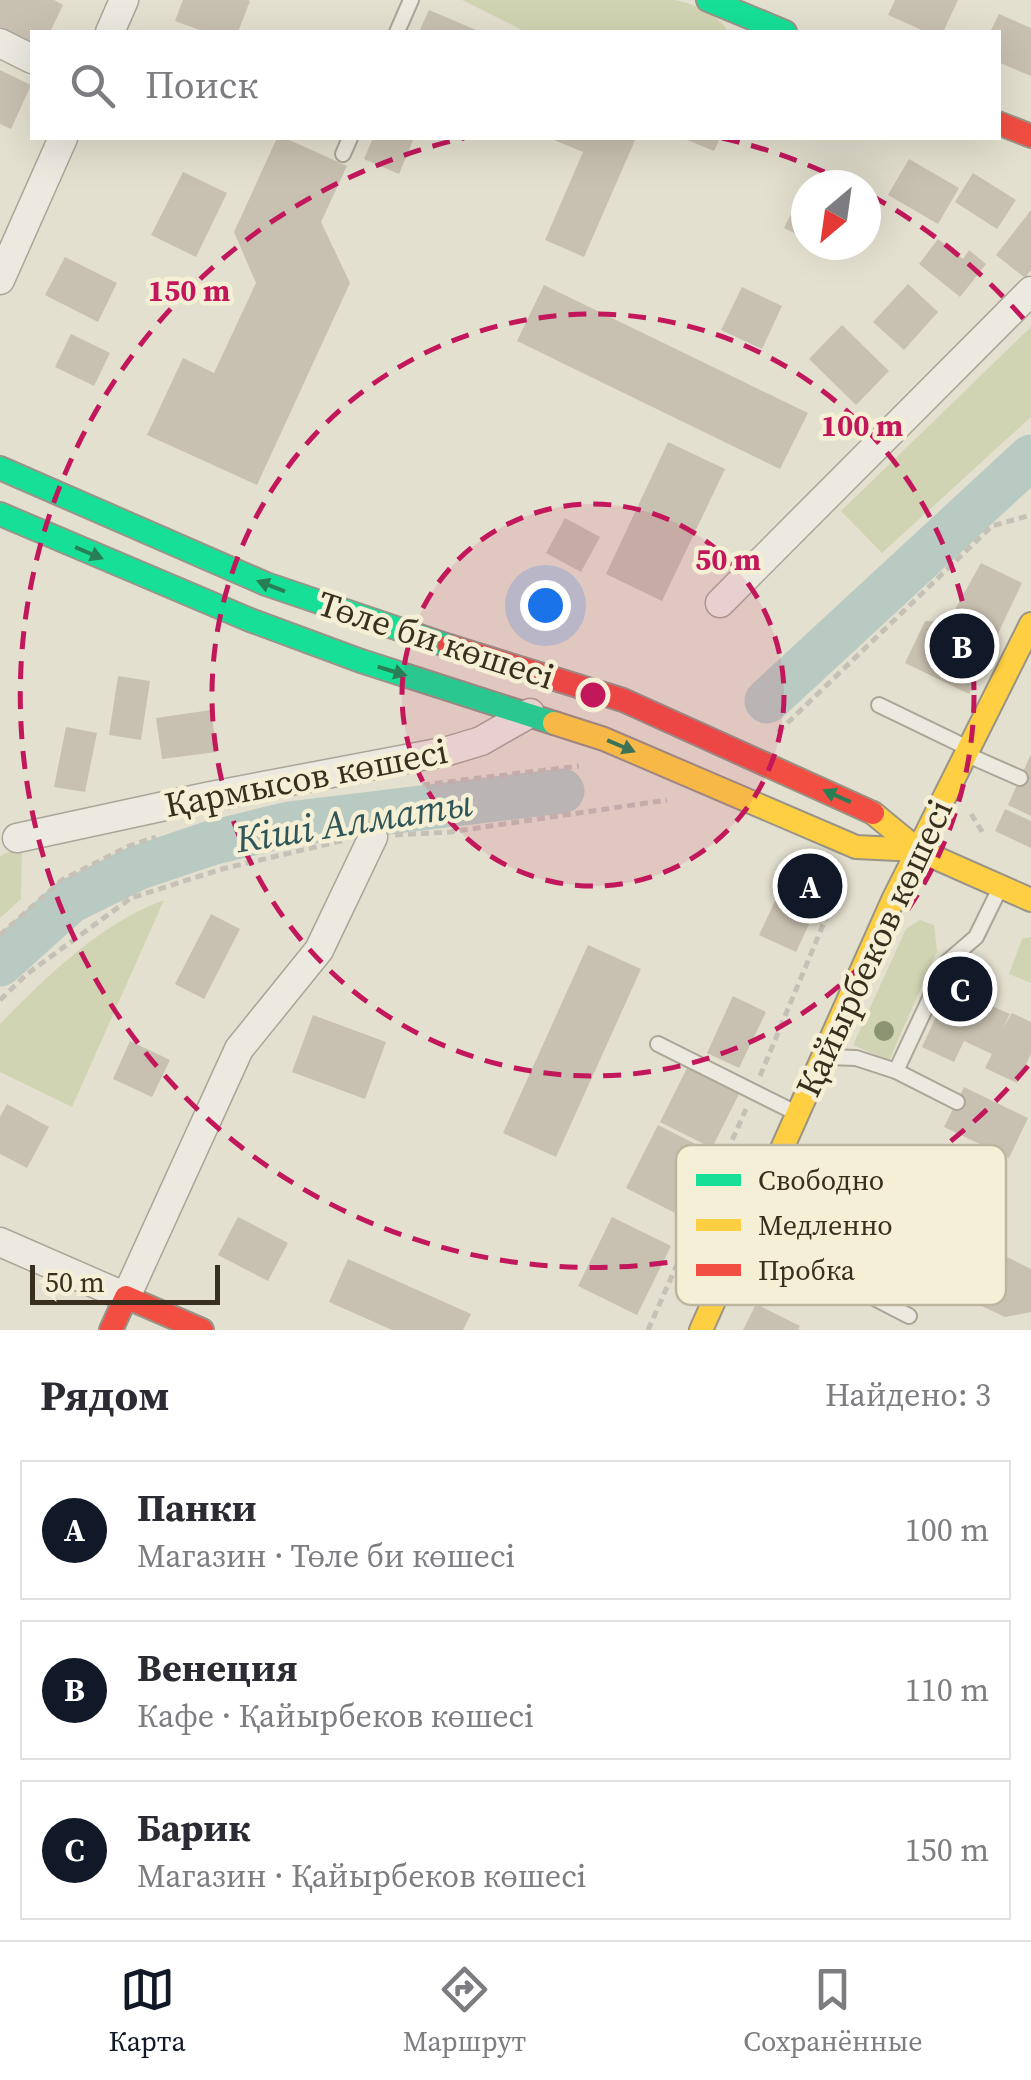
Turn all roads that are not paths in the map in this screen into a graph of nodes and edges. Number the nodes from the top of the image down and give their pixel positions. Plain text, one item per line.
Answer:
1 (124, 0) edge
2 (411, 0) edge
3 (708, 0) edge
4 (111, 30) edge
5 (398, 30) edge
6 (780, 30) edge
7 (0, 43) edge
8 (30, 58) edge
9 (1001, 124) edge
10 (1031, 136) edge
11 (62, 140) edge
12 (349, 140) edge
13 (343, 154) dead end
14 (0, 278) edge
15 (1031, 291) edge
16 (0, 468) edge
17 (0, 514) edge
18 (720, 603) dead end
19 (1031, 624) edge
20 (879, 705) dead end
21 (530, 713) junction
22 (967, 751) junction
23 (1020, 778) dead end
24 (373, 837) road end
25 (8, 841) edge
26 (918, 850) junction
27 (1001, 887) junction
28 (1031, 900) edge
29 (658, 1044) dead end
30 (822, 1057) junction
31 (896, 1071) junction
32 (957, 1102) dead end
33 (797, 1114) junction
34 (784, 1145) edge
35 (0, 1242) edge
36 (126, 1296) junction
37 (713, 1305) edge
38 (887, 1305) edge
39 (909, 1316) dead end
40 (111, 1330) edge
41 (202, 1330) edge
42 (701, 1330) edge

1 - 4 street
2 - 5 lane
3 - 6 main road
7 - 8 street
9 - 10 main road
11 - 14 street
12 - 13 lane
15 - 18 street
26 -> 16 main road, Төле би көшесі
17 -> 21 main road, Төле би көшесі
19 - 22 main road, Қайырбеков көшесі
20 - 22 lane
21 - 25 street, Қармысов көшесі
21 -> 26 main road, Төле би көшесі
22 - 23 lane
22 - 26 main road, Қайырбеков көшесі
24 - 36 street
26 - 27 main road, Төле би көшесі
26 - 30 main road, Қайырбеков көшесі
27 - 28 main road, Төле би көшесі
27 - 31 lane
29 - 33 lane
30 - 31 lane
30 - 33 main road, Қайырбеков көшесі
31 - 32 lane
33 - 34 main road, Қайырбеков көшесі
35 - 36 street
36 - 40 main road
36 - 41 main road
37 - 42 main road, Қайырбеков көшесі
38 - 39 lane

